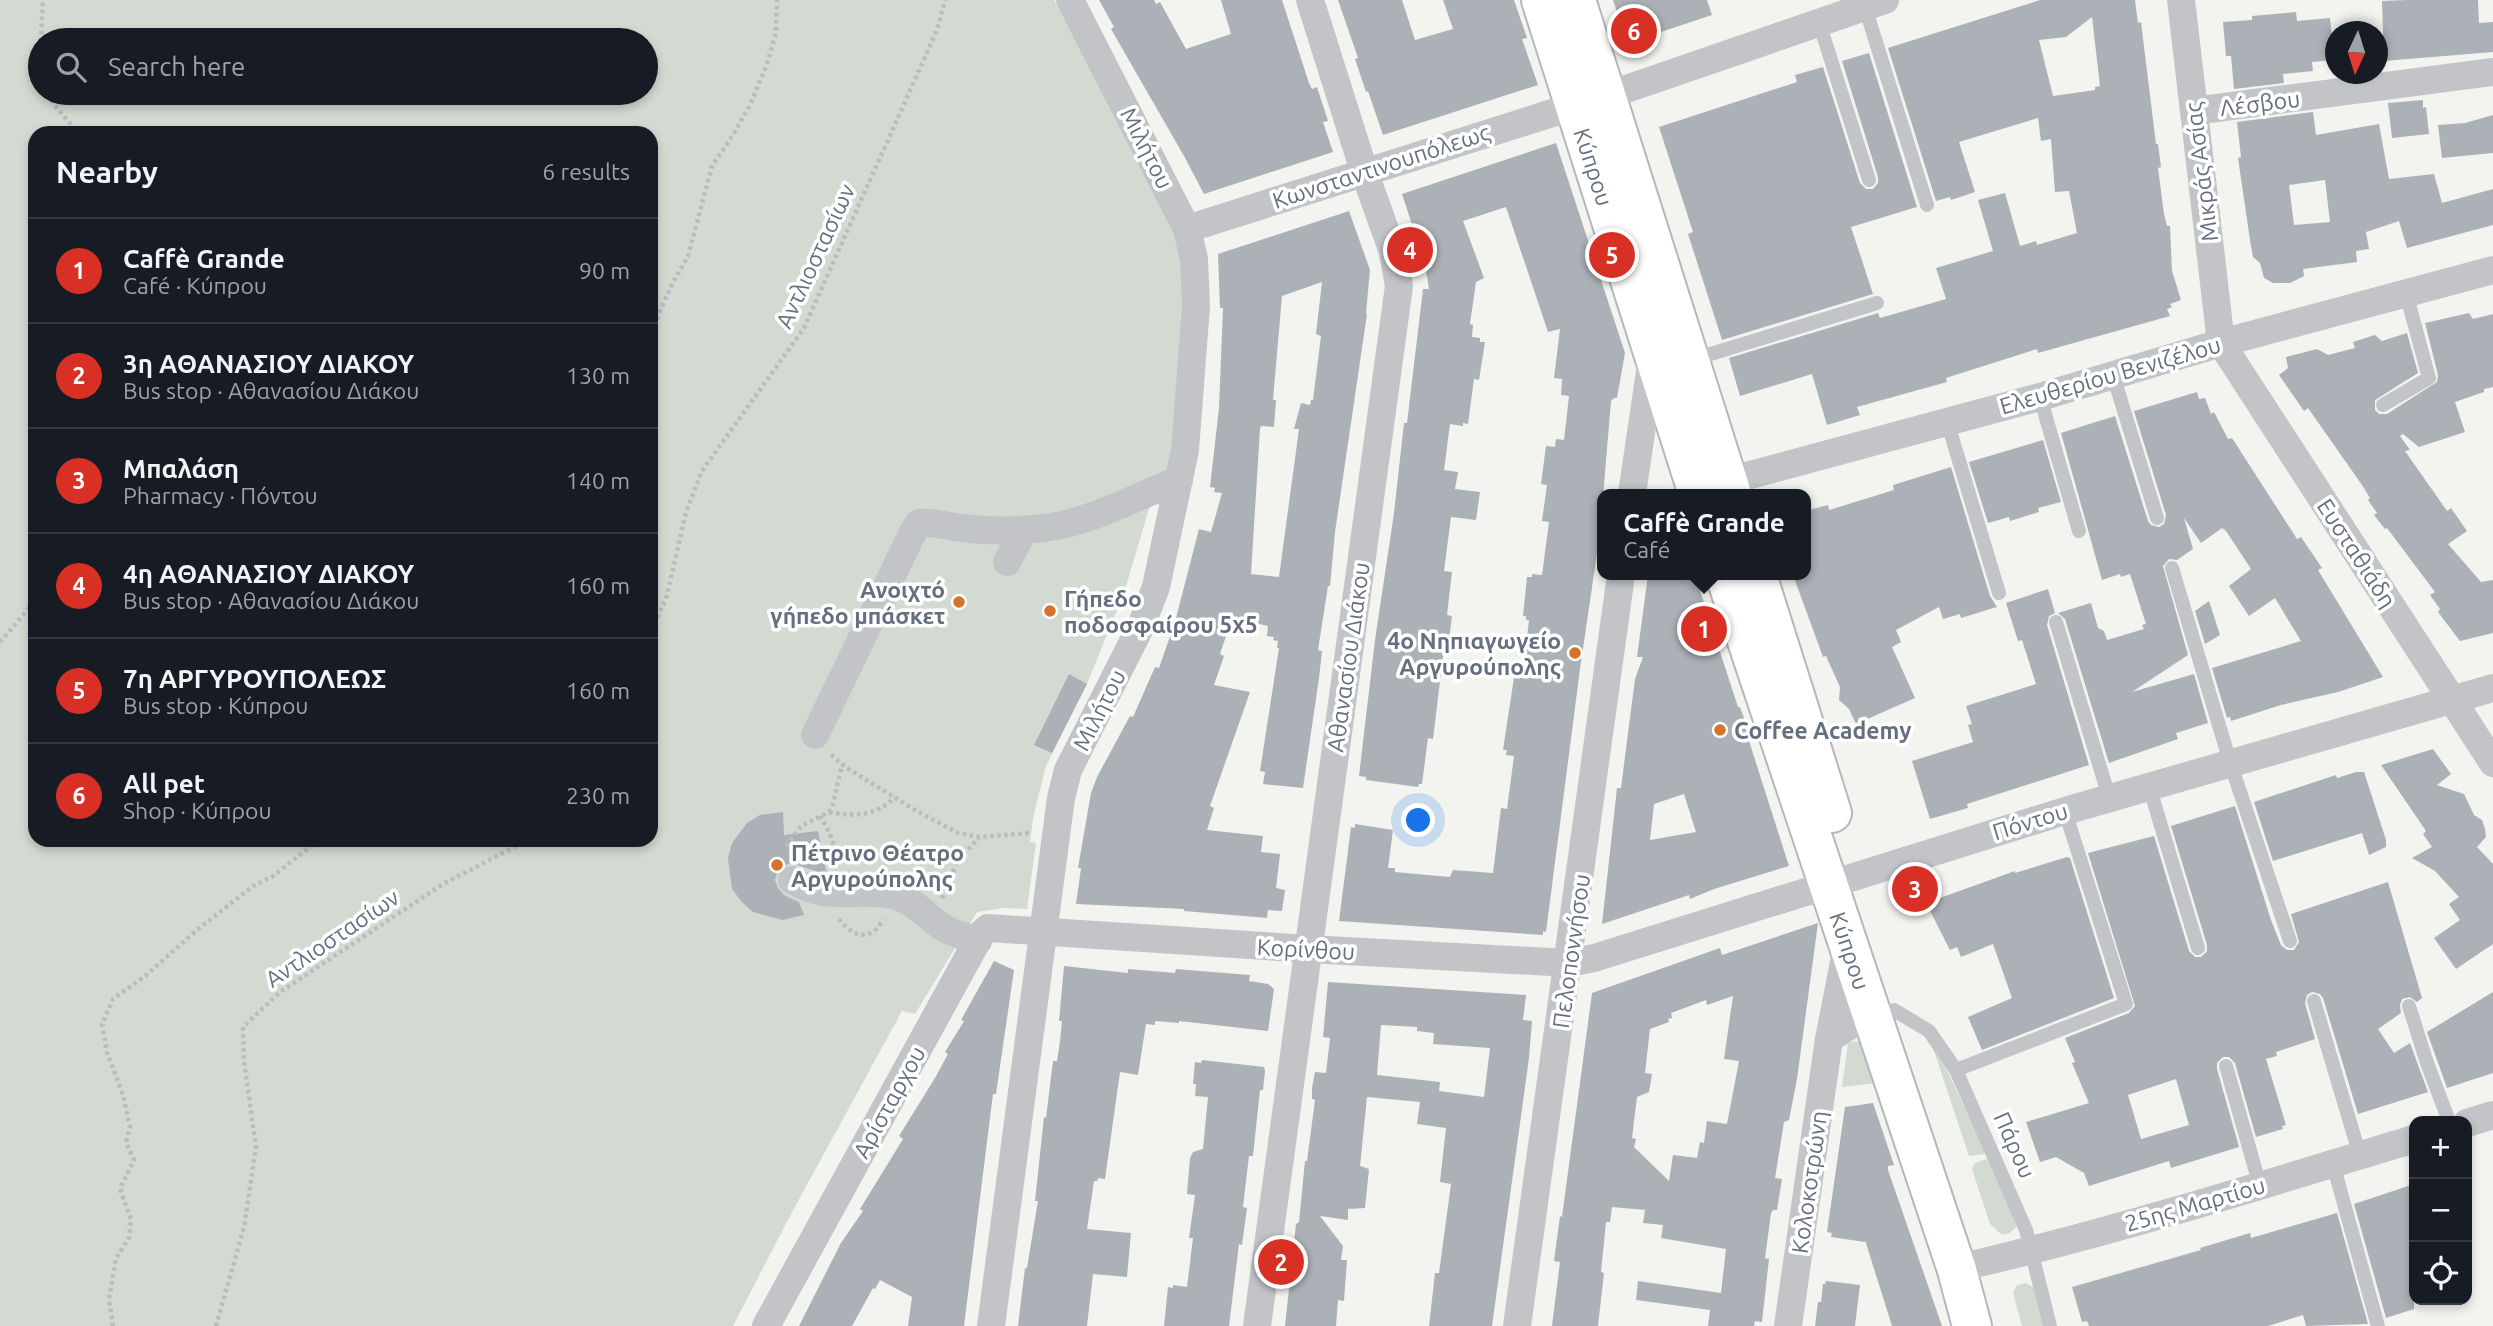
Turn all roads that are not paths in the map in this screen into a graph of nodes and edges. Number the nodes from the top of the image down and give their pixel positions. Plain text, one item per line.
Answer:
1 (1070, 0) edge
2 (1310, 0) edge
3 (1541, 0) edge
4 (1576, 0) edge
5 (2181, 0) edge
6 (1875, 3) edge
7 (1819, 22) junction
8 (2493, 72) edge
9 (1590, 100) junction
10 (2194, 111) junction
11 (1364, 171) junction
12 (1869, 180) dead end
13 (1927, 205) dead end
14 (1187, 229) junction
15 (2493, 270) edge
16 (2406, 293) junction
17 (1877, 303) dead end
18 (2221, 343) junction
19 (1653, 351) junction
20 (1690, 360) junction
21 (2113, 375) junction
22 (2040, 397) junction
23 (2383, 405) dead end
24 (1947, 421) junction
25 (1180, 480) junction
26 (1633, 489) edge
27 (1708, 489) edge
28 (1709, 489) edge
29 (1716, 489) edge
30 (2157, 518) dead end
31 (1024, 530) junction
32 (2079, 531) dead end
33 (1007, 562) dead end
34 (2172, 568) dead end
35 (1620, 580) edge
36 (1727, 580) edge
37 (1758, 580) edge
38 (1999, 593) dead end
39 (2056, 622) dead end
40 (2493, 688) edge
41 (2451, 699) junction
42 (816, 735) road end
43 (2230, 762) junction
44 (2493, 763) edge
45 (2149, 786) junction
46 (2109, 797) junction
47 (2065, 811) junction
48 (792, 880) dead end
49 (1840, 880) junction
50 (1043, 931) junction
51 (978, 941) junction
52 (1848, 941) junction
53 (2290, 941) dead end
54 (2199, 948) dead end
55 (1309, 949) junction
56 (1569, 962) junction
57 (2315, 1001) dead end
58 (2409, 1006) dead end
59 (1883, 1014) junction
60 (1829, 1039) junction
61 (2226, 1066) dead end
62 (1956, 1070) junction
63 (2493, 1115) edge
64 (2447, 1116) edge
65 (2472, 1121) edge
66 (2409, 1141) edge
67 (2360, 1156) junction
68 (2333, 1164) junction
69 (2260, 1186) junction
70 (2032, 1251) junction
71 (1975, 1264) junction
72 (766, 1326) edge
73 (991, 1326) edge
74 (1257, 1326) edge
75 (1517, 1326) edge
76 (1788, 1326) edge
77 (1972, 1326) edge
78 (1994, 1326) edge
79 (2050, 1326) edge
80 (2378, 1326) edge

1 - 14 street, Μιλήτου
2 - 11 street, Αθανασίου Διάκου
3 - 9 main road, Κύπρου
4 - 9 main road, Κύπρου
5 - 10 street, Μικράς Ασίας
6 - 7 street, Κωνσταντινουπόλεως
6 - 13 lane
7 - 9 street, Κωνσταντινουπόλεως
7 - 12 lane
8 - 10 street, Λέσβου
9 - 11 street, Κωνσταντινουπόλεως
9 - 19 main road, Κύπρου
9 - 20 main road, Κύπρου
10 - 18 street, Μικράς Ασίας
11 - 14 street, Κωνσταντινουπόλεως
11 - 55 street, Αθανασίου Διάκου
14 - 25 street, Μιλήτου
15 - 16 street, Ελευθερίου Βενιζέλου
16 - 18 street, Ελευθερίου Βενιζέλου
16 - 23 lane
17 - 20 lane
18 - 21 street, Ελευθερίου Βενιζέλου
18 - 41 street, Ευσταθιάδη
19 - 26 street
19 - 27 main road, Κύπρου
20 - 28 main road, Κύπρου
21 - 22 street, Ελευθερίου Βενιζέλου
21 - 30 lane
22 - 24 street, Ελευθερίου Βενιζέλου
22 - 32 lane
24 - 29 street, Ελευθερίου Βενιζέλου
24 - 38 lane
25 - 31 street
25 - 50 street, Μιλήτου
31 - 33 street
31 - 42 street
34 - 43 lane
35 - 56 street, Πελοποννήσου
36 - 49 main road, Κύπρου
37 - 49 main road, Κύπρου
39 - 46 lane
40 - 41 street, Πόντου
41 - 43 street, Πόντου
41 - 44 street, Ευσταθιάδη
43 - 45 street, Πόντου
43 - 53 lane
45 - 46 street, Πόντου
45 - 54 lane
46 - 47 street, Πόντου
47 - 49 street, Πόντου
47 - 62 lane
48 - 51 street
49 - 52 main road, Κύπρου
49 - 56 street, Πόντου
49 - 59 main road, Κύπρου
50 - 51 street
50 - 55 street, Κορίνθου
50 - 73 street, Μιλήτου
51 - 72 street, Αρίσταρχου
52 - 59 main road, Κύπρου
52 - 60 street, Κολοκοτρώνη
55 - 56 street, Κορίνθου
55 - 74 street, Αθανασίου Διάκου
56 - 75 street, Πελοποννήσου
57 - 67 lane
58 - 64 lane
59 - 60 street
59 - 62 lane, Πάρου
59 - 71 main road, Κύπρου
59 - 77 main road, Κύπρου
60 - 76 street, Κολοκοτρώνη
61 - 69 lane
62 - 70 lane, Πάρου
63 - 65 street
66 - 67 street, 25ης Μαρτίου
67 - 68 street, 25ης Μαρτίου
68 - 69 street, 25ης Μαρτίου
68 - 80 lane
69 - 70 street, 25ης Μαρτίου
70 - 71 street, 25ης Μαρτίου
70 - 79 lane, Πάρου
71 - 78 main road, Κύπρου

